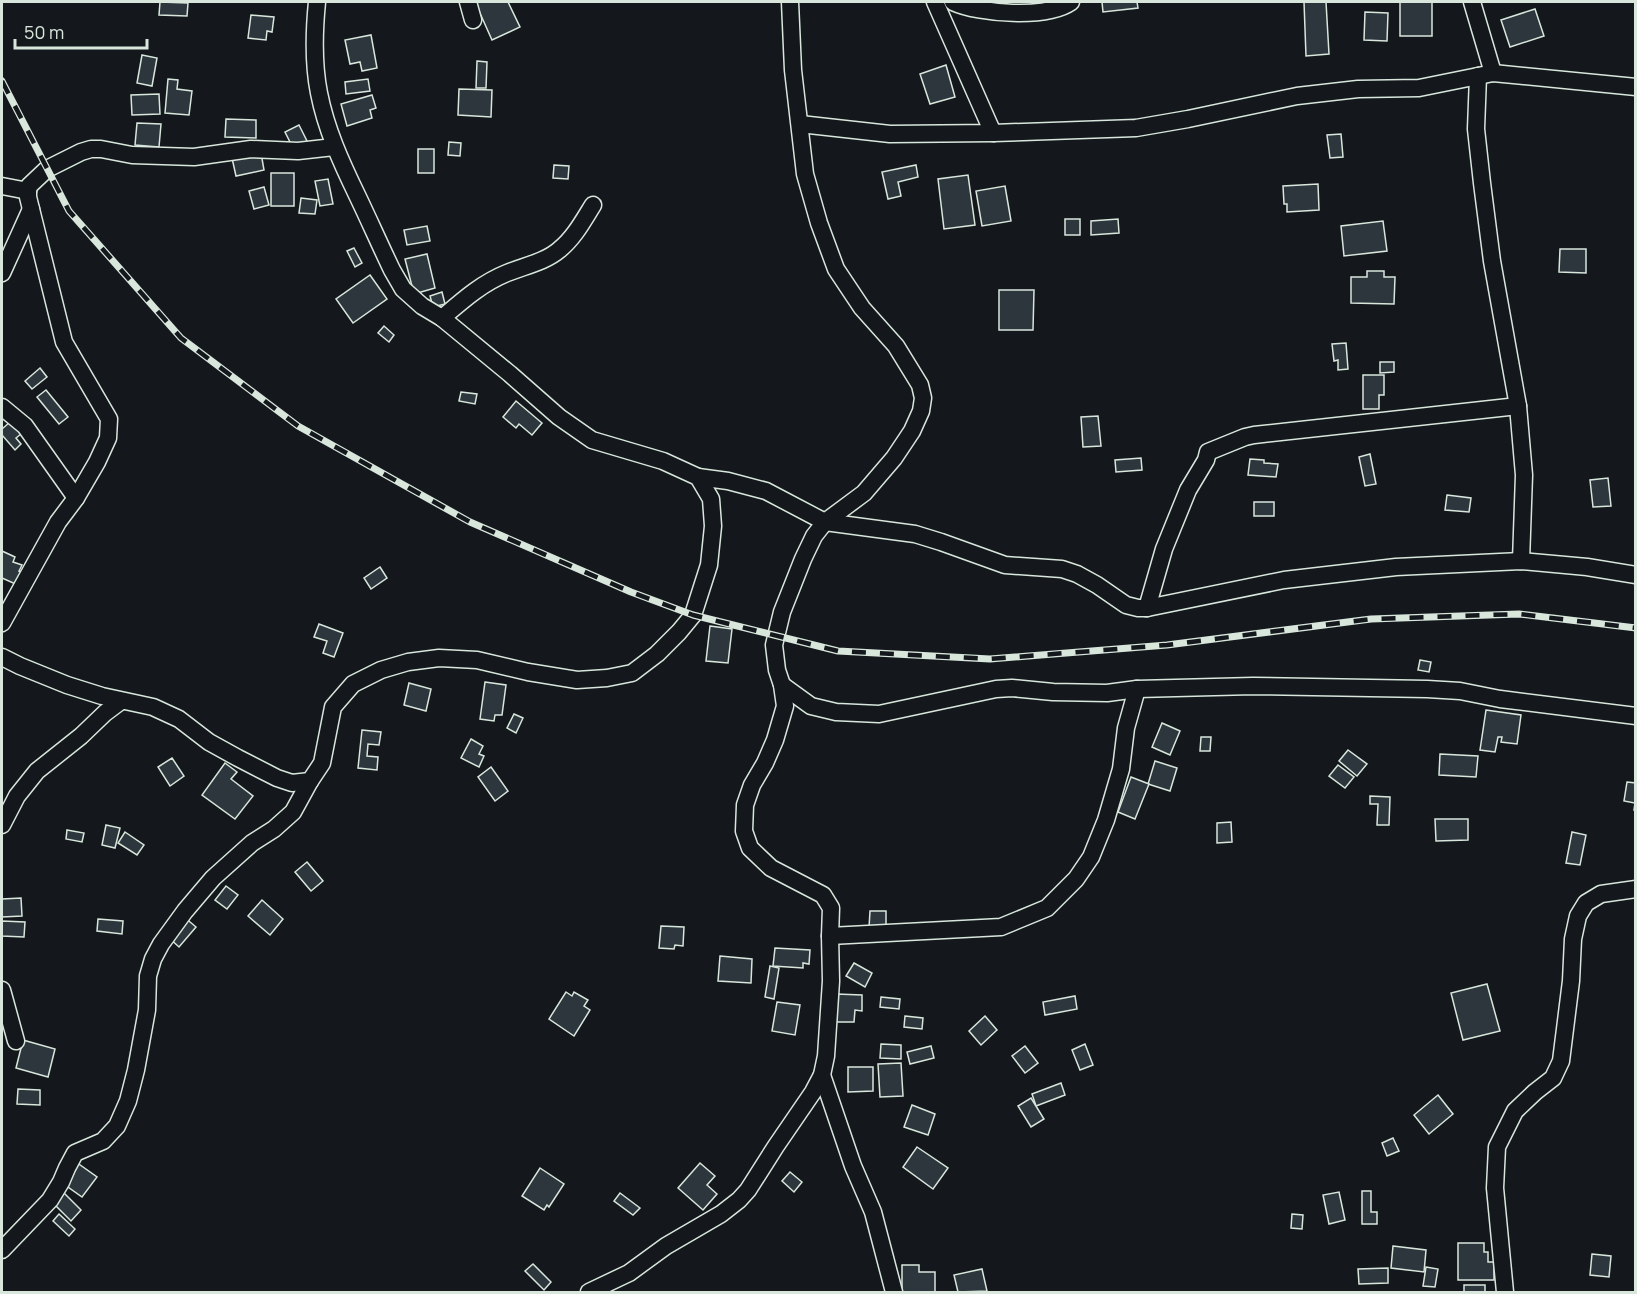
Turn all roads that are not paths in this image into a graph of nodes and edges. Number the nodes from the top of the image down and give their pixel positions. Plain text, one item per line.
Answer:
1 (317, 2) edge
2 (468, 2) edge
3 (790, 2) edge
4 (935, 2) edge
5 (953, 2) edge
6 (1071, 2) edge
7 (1472, 2) edge
8 (473, 20) dead end
9 (1486, 74) junction
10 (1635, 87) edge
11 (800, 124) junction
12 (993, 133) junction
13 (334, 147) junction
14 (2, 186) edge
15 (28, 191) junction
16 (593, 205) dead end
17 (31, 208) junction
18 (2, 273) edge
19 (442, 318) junction
20 (1518, 406) junction
21 (2, 407) edge
22 (698, 477) junction
23 (76, 498) junction
24 (825, 522) junction
25 (1521, 561) junction
26 (1635, 575) edge
27 (1146, 608) junction
28 (2, 623) edge
29 (2, 657) edge
30 (782, 685) junction
31 (1137, 689) junction
32 (121, 701) junction
33 (1635, 716) edge
34 (310, 781) junction
35 (2, 825) edge
36 (1635, 889) edge
37 (830, 936) junction
38 (2, 990) edge
39 (16, 1041) dead end
40 (822, 1075) junction
41 (2, 1250) edge
42 (589, 1293) edge
43 (894, 1293) edge
44 (1505, 1293) edge

1 - 13 street
2 - 8 street
3 - 11 street
4 - 12 street
5 - 6 street
7 - 9 street
9 - 10 street
9 - 12 street
9 - 20 street
11 - 12 street
11 - 24 street
13 - 15 street
13 - 19 street
14 - 15 street
15 - 17 street
16 - 19 street
17 - 18 street
17 - 23 street
19 - 22 street
20 - 25 street
20 - 27 street
21 - 23 street
22 - 24 street
22 - 34 street
23 - 28 street
24 - 27 street
24 - 30 street
25 - 26 street
25 - 27 street
29 - 32 street
30 - 31 street
30 - 37 street
31 - 33 street
31 - 37 street
32 - 34 street
32 - 35 street
34 - 41 street
36 - 44 street
37 - 40 street
38 - 39 street
40 - 42 street
40 - 43 street

